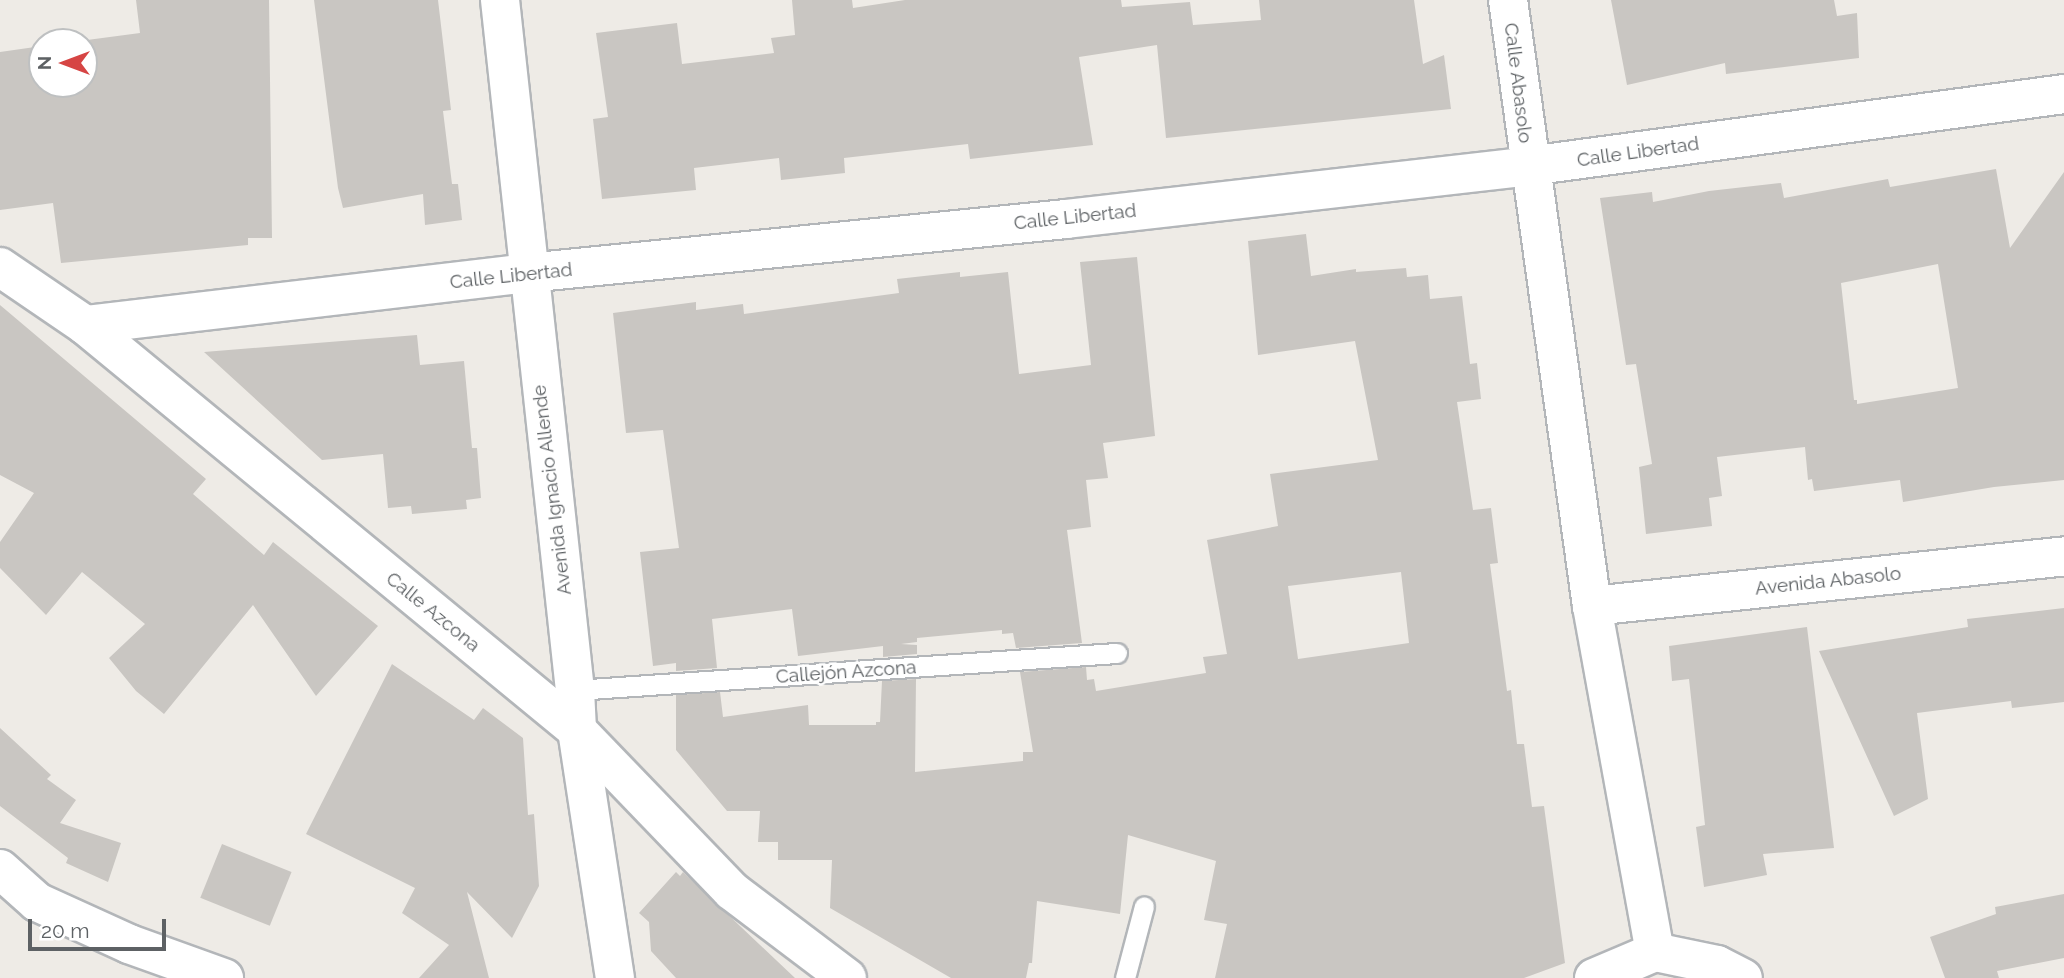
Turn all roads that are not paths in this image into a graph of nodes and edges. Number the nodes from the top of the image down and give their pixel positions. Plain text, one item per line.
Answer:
1 (500, 0) edge
2 (1508, 0) edge
3 (2064, 94) edge
4 (1529, 166) junction
5 (0, 267) edge
6 (527, 274) junction
7 (85, 325) junction
8 (2064, 556) edge
9 (1592, 606) junction
10 (1117, 653) dead end
11 (575, 690) junction
12 (577, 730) junction
13 (0, 869) edge
14 (1144, 906) dead end
15 (1655, 952) junction
16 (224, 978) edge
17 (615, 978) edge
18 (848, 978) edge
19 (1125, 978) edge
20 (1594, 978) edge
21 (1743, 978) edge

1 - 6 street, Avenida Ignacio Allende
2 - 4 street, Calle Abasolo
3 - 4 street, Calle Libertad
4 - 6 street, Calle Libertad
4 - 9 street
5 - 7 street, Calle Azcona
6 - 7 street, Calle Libertad
6 - 11 street, Avenida Ignacio Allende
7 - 12 street, Calle Azcona
8 - 9 street, Avenida Abasolo
9 - 15 street
10 - 11 lane, Callejón Azcona
11 - 12 street, Avenida Ignacio Allende
12 - 17 street, Avenida Ignacio Allende
12 - 18 street, Calle Azcona
13 - 16 street
14 - 19 lane
15 - 20 street
15 - 21 street

